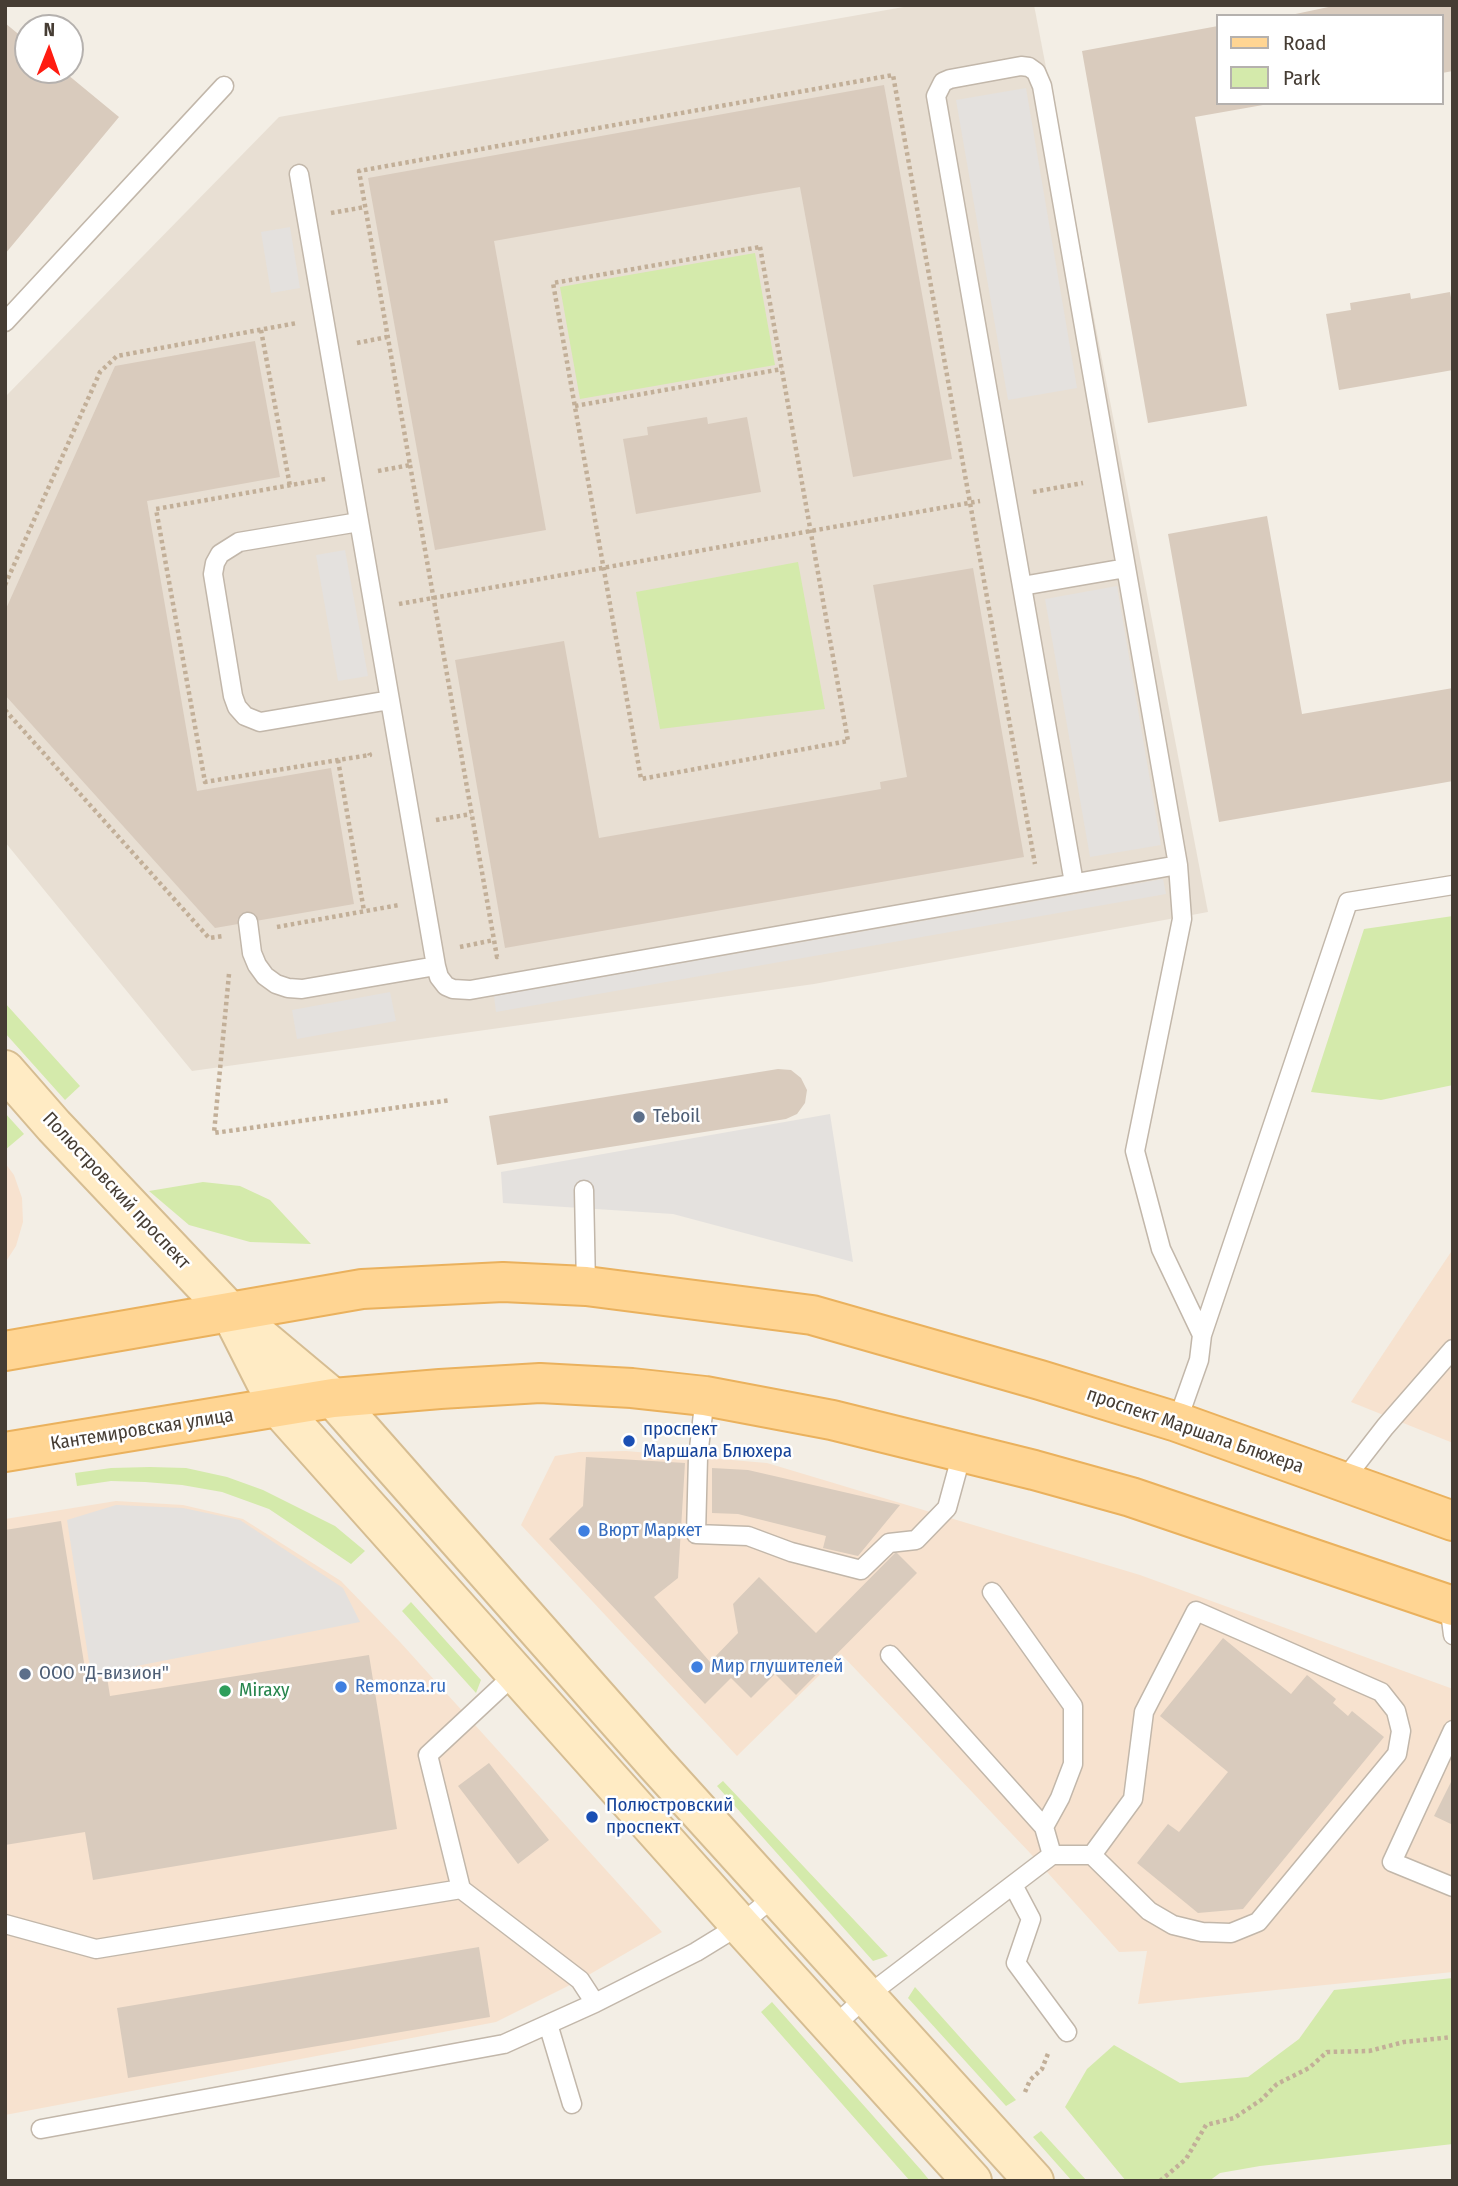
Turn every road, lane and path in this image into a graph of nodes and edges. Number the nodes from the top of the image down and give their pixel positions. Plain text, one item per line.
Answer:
1 (224, 86) dead end
2 (299, 174) dead end
3 (300, 312) dead end
4 (5, 322) edge
5 (261, 330) junction
6 (782, 369) junction
7 (575, 406) junction
8 (410, 465) junction
9 (351, 475) junction
10 (1111, 478) junction
11 (290, 485) junction
12 (1006, 497) junction
13 (970, 503) junction
14 (359, 522) junction
15 (810, 531) junction
16 (603, 568) junction
17 (1126, 568) junction
18 (5, 585) edge
19 (1022, 586) junction
20 (433, 598) junction
21 (374, 608) junction
22 (390, 699) junction
23 (361, 705) junction
24 (5, 710) edge
25 (338, 760) junction
26 (1178, 864) junction
27 (1074, 883) junction
28 (1453, 885) edge
29 (1039, 890) junction
30 (425, 901) junction
31 (364, 911) junction
32 (243, 930) junction
33 (511, 954) dead end
34 (436, 966) junction
35 (5, 1070) edge
36 (451, 1100) dead end
37 (584, 1190) dead end
38 (586, 1286) junction
39 (229, 1311) junction
40 (1202, 1335) junction
41 (1453, 1349) edge
42 (5, 1350) edge
43 (705, 1396) junction
44 (333, 1398) junction
45 (279, 1408) junction
46 (1177, 1422) junction
47 (5, 1452) edge
48 (962, 1453) junction
49 (1343, 1481) junction
50 (1453, 1521) edge
51 (992, 1592) dead end
52 (1451, 1615) edge
53 (890, 1655) dead end
54 (516, 1673) junction
55 (1453, 1730) edge
56 (1044, 1827) junction
57 (1052, 1855) junction
58 (1092, 1855) junction
59 (1013, 1885) junction
60 (1453, 1887) edge
61 (461, 1889) junction
62 (776, 1895) junction
63 (5, 1924) edge
64 (740, 1925) junction
65 (867, 1996) junction
66 (594, 2003) junction
67 (548, 2024) junction
68 (833, 2027) junction
69 (1062, 2027) joint
70 (1453, 2036) edge
71 (1025, 2092) dead end
72 (572, 2104) dead end
73 (41, 2129) dead end
74 (972, 2181) edge
75 (1034, 2181) edge
76 (1160, 2181) edge

1 - 4 lane
2 - 9 lane
3 - 5 path
5 - 11 path
5 - 18 path
6 - 7 path
6 - 7 path
6 - 15 path
7 - 16 path
8 - 9 path
8 - 13 path
8 - 20 path
9 - 11 path
9 - 14 lane
10 - 12 path
10 - 12 lane
10 - 17 lane
11 - 25 path
12 - 13 path
12 - 19 lane
13 - 15 path
13 - 29 path
14 - 21 lane
14 - 23 lane
15 - 16 path
15 - 16 path
16 - 20 path
17 - 19 lane
17 - 26 lane
19 - 27 lane
20 - 21 path
20 - 33 path
21 - 22 lane
22 - 23 lane
22 - 30 lane
23 - 25 path
24 - 32 path
25 - 31 path
26 - 27 lane
26 - 40 lane
27 - 29 lane
28 - 40 lane
29 - 34 lane
30 - 31 path
30 - 34 lane
31 - 32 path
32 - 34 lane
32 - 36 path
35 - 39 main road, Полюстровский проспект
37 - 38 lane
38 - 39 main road, проспект Маршала Блюхера
38 - 46 main road, проспект Маршала Блюхера
39 - 42 main road
39 - 44 main road, Полюстровский проспект
39 - 45 main road, Полюстровский проспект
40 - 46 lane
41 - 49 lane
43 - 44 main road
43 - 48 main road
43 - 48 lane
44 - 45 main road
44 - 62 main road, Полюстровский проспект
45 - 47 main road, Кантемировская улица
45 - 54 main road, Полюстровский проспект
46 - 49 main road, проспект Маршала Блюхера
48 - 52 main road
49 - 50 main road, проспект Маршала Блюхера
51 - 56 lane
53 - 56 lane
54 - 61 lane
54 - 64 main road, Полюстровский проспект
55 - 60 lane
56 - 57 lane
57 - 58 lane
57 - 59 lane
58 - 58 lane
59 - 65 lane
59 - 69 lane
61 - 63 lane
61 - 66 lane
62 - 64 lane
62 - 65 main road, Полюстровский проспект
64 - 66 lane
64 - 68 main road, Полюстровский проспект
65 - 68 lane
65 - 75 main road, Полюстровский проспект
66 - 67 lane
67 - 72 lane
67 - 73 lane
68 - 74 main road, Полюстровский проспект
69 - 71 path
70 - 76 path

